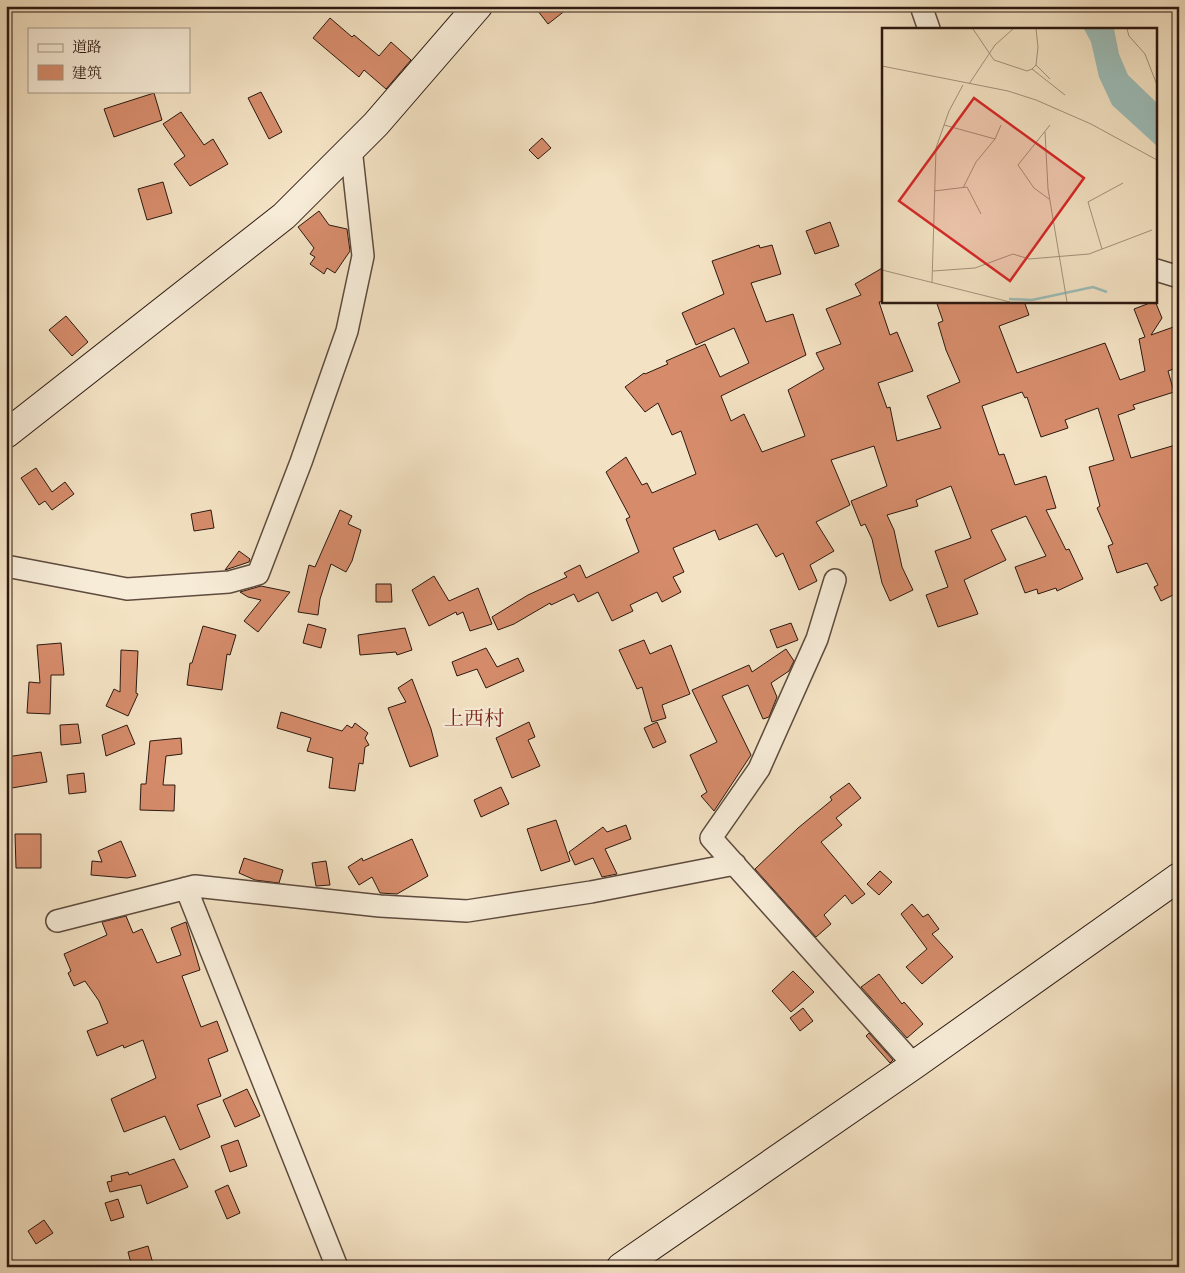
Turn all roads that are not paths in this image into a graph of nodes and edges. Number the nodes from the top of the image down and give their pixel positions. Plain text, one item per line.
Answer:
1 (478, 6) edge
2 (921, 6) edge
3 (929, 28) edge
4 (351, 148) junction
5 (1158, 271) edge
6 (1179, 277) edge
7 (6, 434) edge
8 (6, 566) edge
9 (835, 580) dead end
10 (735, 864) junction
11 (1179, 877) edge
12 (186, 888) junction
13 (57, 921) dead end
14 (914, 1065) junction
15 (337, 1267) edge
16 (622, 1267) edge

1 - 4 street
2 - 3 street
4 - 7 street
4 - 8 street
5 - 6 street
9 - 10 street
10 - 12 street
10 - 14 street
11 - 14 street
12 - 13 street
12 - 15 street
14 - 16 street

